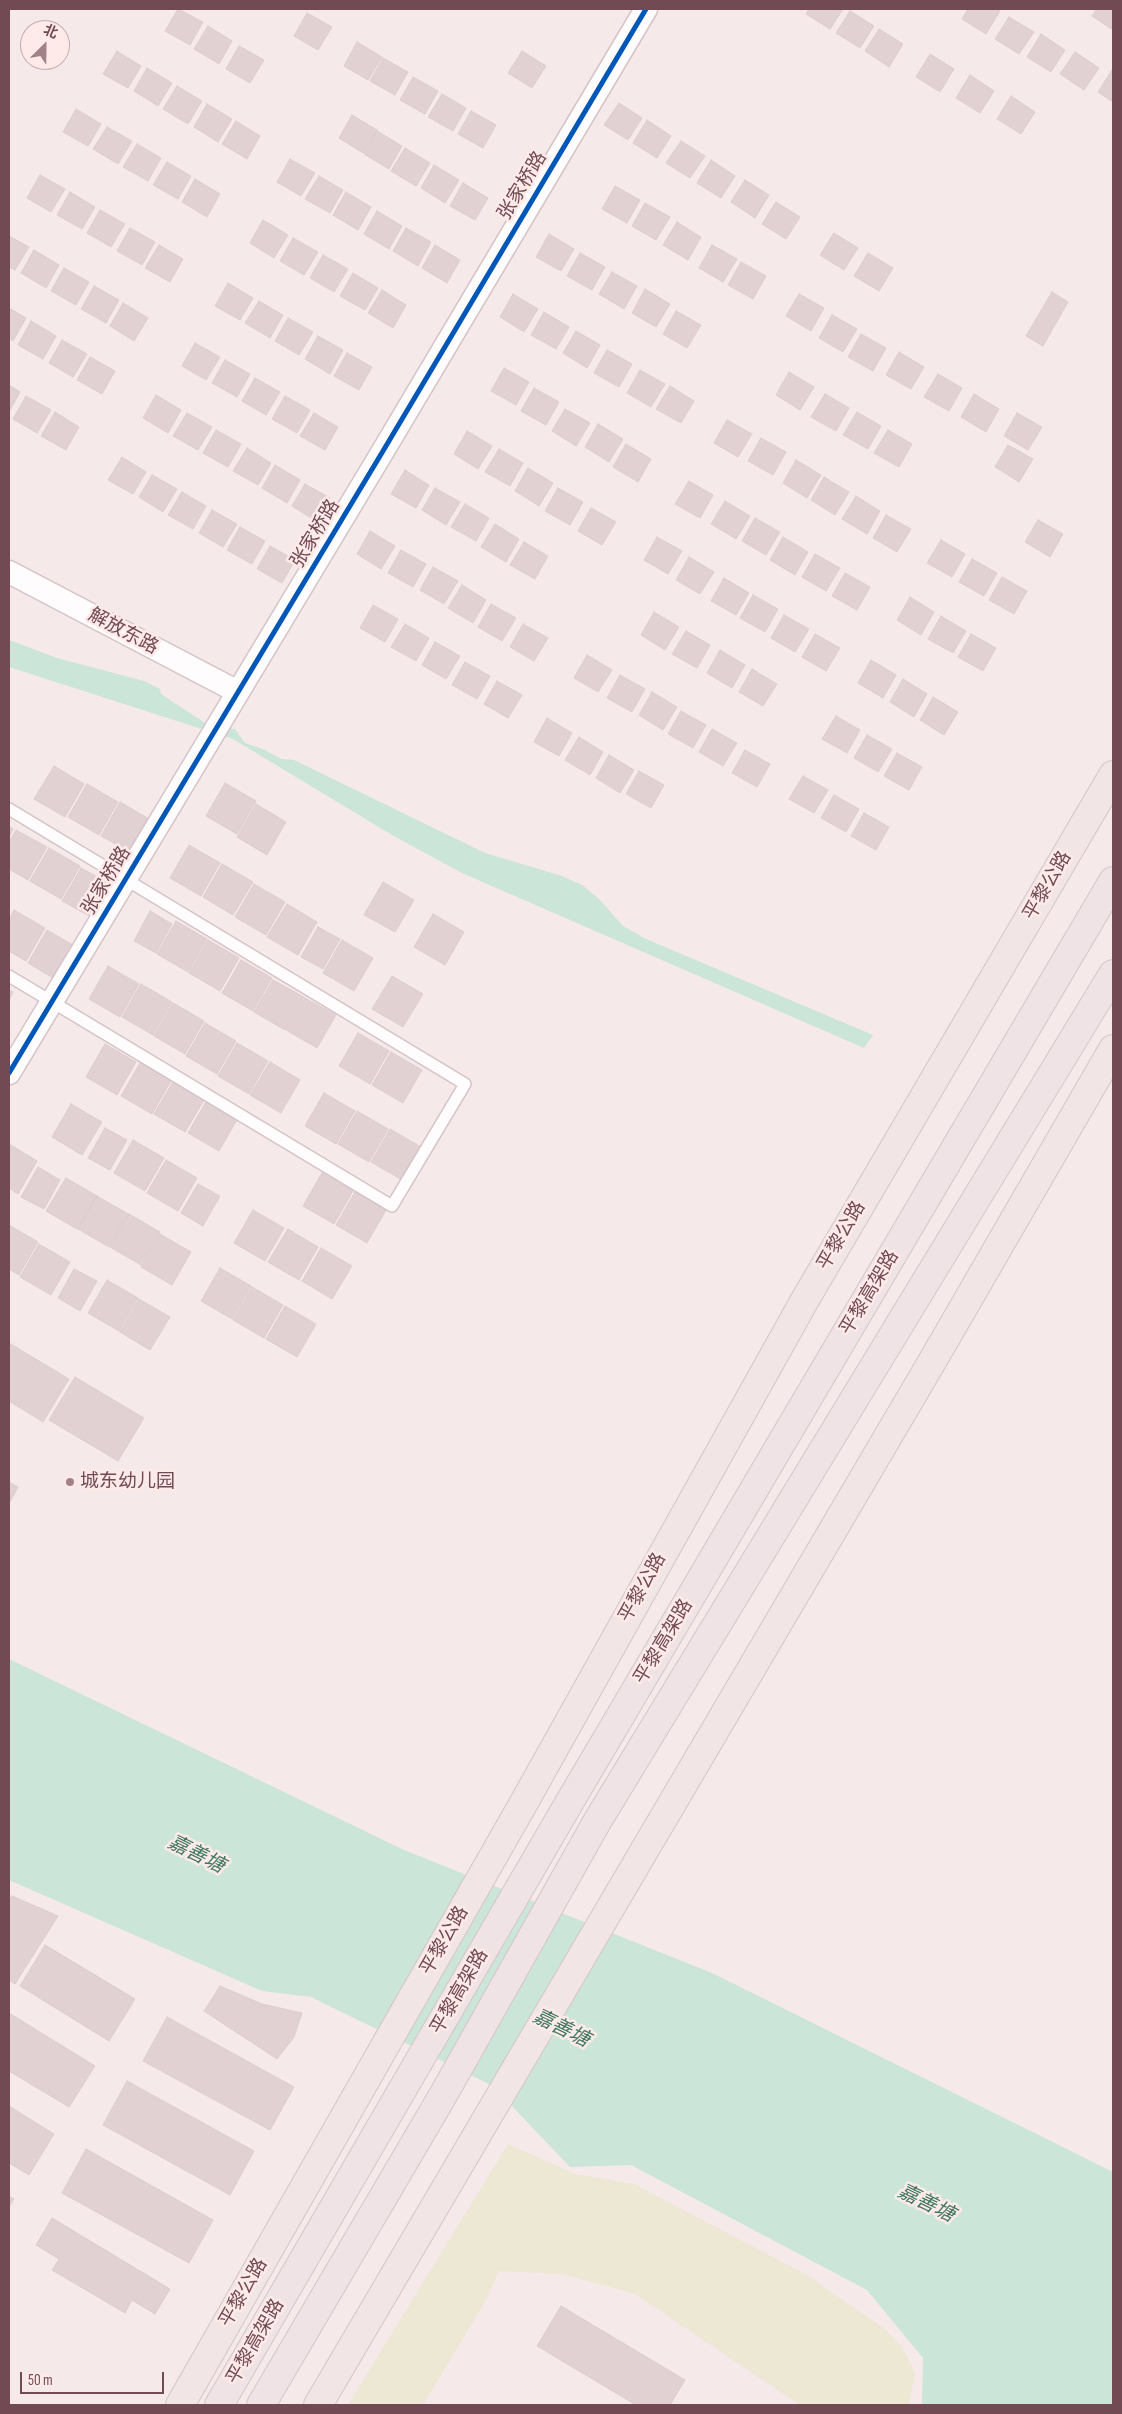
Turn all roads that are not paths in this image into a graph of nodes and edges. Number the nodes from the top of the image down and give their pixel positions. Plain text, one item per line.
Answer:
1 (646, 9) edge
2 (9, 572) edge
3 (238, 692) junction
4 (1113, 775) edge
5 (9, 809) edge
6 (126, 879) junction
7 (1113, 881) edge
8 (1113, 974) edge
9 (9, 976) edge
10 (51, 1002) junction
11 (1113, 1049) edge
12 (9, 1072) edge
13 (180, 2405) edge
14 (219, 2405) edge
15 (261, 2405) edge
16 (318, 2405) edge

1 - 3 street, 张家桥路
2 - 3 street, 解放东路
3 - 6 street, 张家桥路
4 - 13 main road, 平黎公路
5 - 6 lane
6 - 10 street, 张家桥路
6 - 10 lane
7 - 14 highway, 平黎高架路
8 - 15 highway, 平黎高架路
9 - 10 lane
10 - 12 street, 张家桥路
11 - 16 main road

